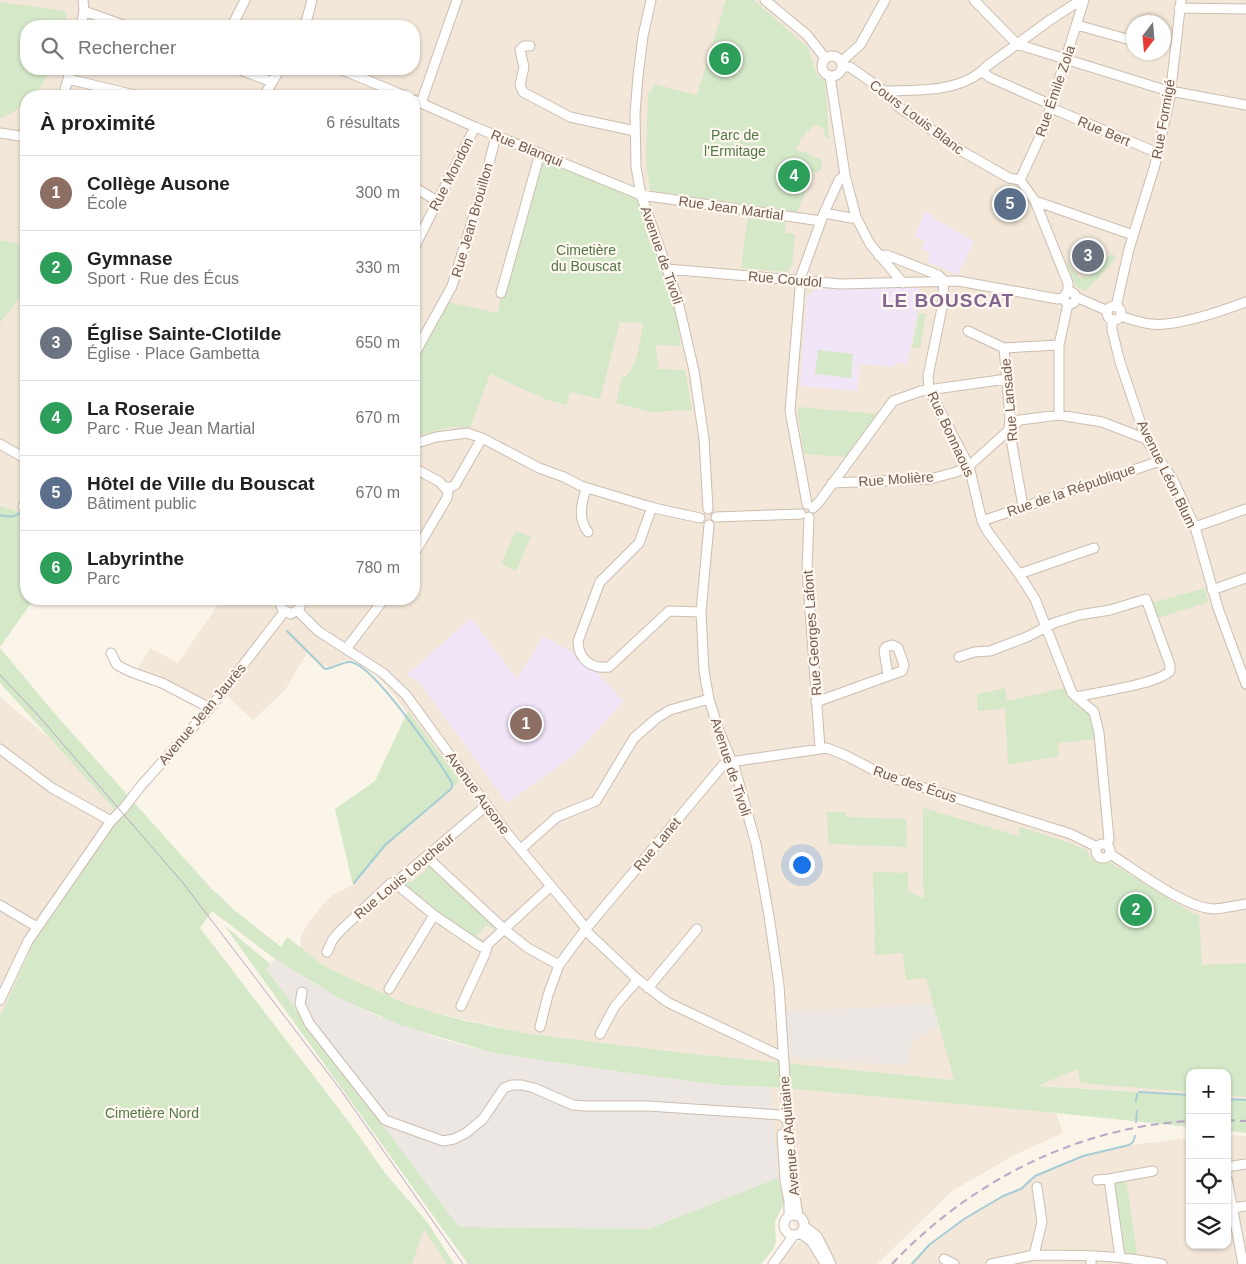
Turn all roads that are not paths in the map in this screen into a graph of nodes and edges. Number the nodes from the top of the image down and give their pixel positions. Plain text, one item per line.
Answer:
1 (83, 0) edge
2 (244, 0) edge
3 (312, 0) edge
4 (457, 0) edge
5 (651, 0) edge
6 (765, 0) edge
7 (885, 0) edge
8 (974, 0) edge
9 (1082, 0) edge
10 (1180, 4) edge
11 (1246, 9) edge
12 (84, 10) junction
13 (82, 20) edge
14 (110, 20) edge
15 (235, 20) edge
16 (307, 20) edge
17 (1077, 25) junction
18 (1126, 39) edge
19 (1017, 44) junction
20 (530, 46) dead end
21 (1171, 52) edge
22 (1174, 53) junction
23 (825, 58) junction
24 (1066, 58) junction
25 (842, 65) junction
26 (982, 72) junction
27 (69, 75) edge
28 (254, 75) edge
29 (276, 75) edge
30 (352, 75) edge
31 (830, 76) junction
32 (68, 80) junction
33 (272, 82) junction
34 (65, 90) edge
35 (112, 90) edge
36 (267, 90) edge
37 (384, 90) edge
38 (884, 91) junction
39 (1169, 91) junction
40 (420, 94) edge
41 (420, 103) edge
42 (1246, 105) edge
43 (1051, 106) junction
44 (475, 127) junction
45 (635, 131) junction
46 (4, 134) edge
47 (496, 136) junction
48 (20, 137) edge
49 (540, 153) junction
50 (1158, 153) junction
51 (845, 175) junction
52 (1020, 180) junction
53 (420, 191) edge
54 (642, 195) junction
55 (1035, 201) junction
56 (437, 202) junction
57 (822, 217) junction
58 (856, 217) junction
59 (1133, 235) junction
60 (420, 236) edge
61 (879, 256) junction
62 (667, 269) junction
63 (801, 280) junction
64 (944, 281) junction
65 (903, 283) junction
66 (501, 293) dead end
67 (1069, 298) junction
68 (1246, 302) edge
69 (1114, 313) junction
70 (968, 331) dead end
71 (420, 343) edge
72 (1059, 345) junction
73 (1004, 348) junction
74 (1007, 379) junction
75 (929, 390) junction
76 (1059, 415) junction
77 (1009, 428) junction
78 (482, 438) junction
79 (1146, 438) junction
80 (420, 442) edge
81 (0, 444) edge
82 (20, 456) edge
83 (1160, 461) junction
84 (969, 466) junction
85 (420, 472) edge
86 (832, 483) junction
87 (445, 487) junction
88 (586, 488) junction
89 (1022, 506) junction
90 (652, 507) junction
91 (708, 509) junction
92 (1246, 509) edge
93 (808, 511) junction
94 (716, 517) junction
95 (700, 518) junction
96 (982, 521) junction
97 (709, 525) junction
98 (1195, 527) junction
99 (588, 532) dead end
100 (420, 544) edge
101 (1094, 548) dead end
102 (1019, 574) junction
103 (1246, 578) edge
104 (1212, 590) junction
105 (280, 605) edge
106 (301, 605) edge
107 (379, 605) edge
108 (298, 611) junction
109 (284, 612) junction
110 (701, 612) junction
111 (1047, 628) junction
112 (346, 649) junction
113 (111, 653) dead end
114 (958, 657) dead end
115 (1244, 672) edge
116 (888, 676) dead end
117 (1246, 684) edge
118 (1076, 697) junction
119 (709, 698) junction
120 (816, 702) junction
121 (210, 708) junction
122 (820, 748) junction
123 (0, 749) edge
124 (731, 763) junction
125 (487, 806) junction
126 (111, 821) junction
127 (1107, 845) junction
128 (1097, 846) junction
129 (521, 849) junction
130 (1110, 854) junction
131 (427, 856) junction
132 (394, 883) junction
133 (551, 886) junction
134 (1246, 904) edge
135 (0, 905) edge
136 (434, 915) junction
137 (37, 927) junction
138 (504, 928) junction
139 (697, 929) dead end
140 (585, 930) junction
141 (486, 949) junction
142 (327, 952) dead end
143 (559, 965) junction
144 (636, 978) junction
145 (648, 988) junction
146 (388, 989) dead end
147 (302, 992) dead end
148 (0, 1000) edge
149 (461, 1006) dead end
150 (540, 1027) dead end
151 (600, 1034) dead end
152 (781, 1056) junction
153 (780, 1087) joint
154 (784, 1117) junction
155 (1246, 1164) edge
156 (1231, 1166) edge
157 (1153, 1171) dead end
158 (1109, 1179) junction
159 (1098, 1180) dead end
160 (1037, 1187) dead end
161 (1231, 1202) edge
162 (1246, 1206) edge
163 (1232, 1208) junction
164 (794, 1215) junction
165 (797, 1232) junction
166 (1034, 1255) junction
167 (1120, 1257) junction
168 (944, 1259) dead end
169 (773, 1264) edge
170 (825, 1264) edge
171 (831, 1264) edge
172 (954, 1264) edge
173 (991, 1264) edge
174 (1162, 1264) edge
175 (1243, 1264) edge

1 - 12 street
2 - 15 street
3 - 16 street
4 - 40 street
5 - 45 street, Avenue de Tivoli
6 - 23 street
7 - 25 street
8 - 19 street
9 - 17 street, Rue Émile Zola
9 - 19 street
10 - 11 street
10 - 22 street, Rue Formigé
12 - 13 street
12 - 14 street
17 - 18 street
17 - 24 street, Rue Émile Zola
19 - 24 street
19 - 26 street
20 - 45 street
21 - 22 street
22 - 39 street, Rue Formigé
23 - 25 street
23 - 31 street
24 - 39 street
24 - 43 street, Rue Émile Zola
25 - 31 street
25 - 38 street, Cours Louis Blanc
26 - 38 street
26 - 43 street, Rue Bert
27 - 32 street
28 - 33 street
29 - 33 street
30 - 37 street
31 - 51 street
32 - 34 street
32 - 35 street
33 - 36 street
38 - 52 street, Cours Louis Blanc
39 - 42 street
39 - 50 street, Rue Formigé
41 - 44 street, Rue Blanqui
43 - 50 street, Rue Bert
43 - 52 street, Rue Émile Zola
44 - 47 street, Rue Blanqui
44 - 56 street, Rue Mondon
45 - 54 street, Avenue de Tivoli
46 - 48 street
47 - 49 street, Rue Blanqui
47 - 71 street, Rue Jean Brouillon
49 - 54 street, Rue Blanqui
49 - 66 street
50 - 59 street, Rue Formigé
51 - 57 street, Rue Georges Lafont
51 - 58 street
52 - 55 street
53 - 56 street
54 - 57 street, Rue Jean Martial
54 - 62 street, Avenue de Tivoli
55 - 59 street
55 - 67 street
56 - 60 street, Rue Mondon
57 - 58 street, Rue Jean Martial
57 - 63 street, Rue Georges Lafont
58 - 61 street
59 - 69 street, Rue Formigé
61 - 64 street
61 - 65 street
62 - 63 street, Rue Coudol
62 - 91 street, Avenue de Tivoli
63 - 65 street, Rue Coudol
63 - 93 street, Rue Georges Lafont
64 - 65 street, Rue Coudol
64 - 67 street
64 - 75 street, Rue Bonnaous
67 - 69 street
67 - 72 street
68 - 69 street
69 - 79 street, Avenue Léon Blum
70 - 73 street
72 - 73 street, Rue Lansade
72 - 76 street
73 - 74 street, Rue Lansade
74 - 75 street
74 - 77 street, Rue Lansade
75 - 84 street, Rue Bonnaous
75 - 86 street
76 - 77 street, Rue Molière
76 - 79 street, Rue Molière
77 - 84 street, Rue Molière
77 - 89 street, Rue Lansade
78 - 80 street
78 - 87 street
78 - 88 street
79 - 83 street, Avenue Léon Blum
81 - 82 street
83 - 89 street, Rue de la République
83 - 98 street, Avenue Léon Blum
84 - 86 street, Rue Molière
84 - 96 street, Rue Bonnaous
85 - 87 street
86 - 93 street
87 - 100 street
88 - 90 street
88 - 99 street
89 - 96 street, Rue de la République
90 - 95 street
90 - 110 street
91 - 94 street
91 - 95 street
92 - 98 street
93 - 94 street
93 - 120 street, Rue Georges Lafont
94 - 97 street
95 - 97 street
96 - 102 street, Rue Bonnaous
97 - 110 street, Avenue de Tivoli
98 - 104 street, Avenue Léon Blum
101 - 102 street
102 - 111 street, Rue Bonnaous
103 - 104 street
104 - 115 street, Avenue Léon Blum
105 - 109 street
106 - 108 street
107 - 112 street
108 - 109 street
108 - 112 street, Avenue Ausone
109 - 121 street, Avenue Jean Jaurès
110 - 119 street, Avenue de Tivoli
111 - 114 street
111 - 118 street, Rue Bonnaous
111 - 118 street
112 - 125 street, Avenue Ausone
113 - 121 street
115 - 117 street, Avenue Léon Blum
116 - 120 street
118 - 127 street, Rue Bonnaous
119 - 124 street, Avenue de Tivoli
119 - 129 street
120 - 122 street, Rue Georges Lafont
121 - 126 street, Avenue Jean Jaurès
122 - 124 street, Rue des Écus
122 - 128 street, Rue des Écus
123 - 126 street
124 - 140 street, Rue Lanet
124 - 152 street, Avenue de Tivoli
125 - 129 street, Avenue Ausone
125 - 131 street, Rue Louis Loucheur
126 - 137 street, Avenue Jean Jaurès
127 - 128 street
127 - 130 street
128 - 130 street
129 - 133 street, Avenue Ausone
130 - 134 street
131 - 132 street, Rue Louis Loucheur
131 - 138 street
132 - 136 street
132 - 142 street, Rue Louis Loucheur
133 - 138 street
133 - 140 street, Avenue Ausone
135 - 137 street
136 - 141 street
136 - 146 street
137 - 148 street, Avenue Jean Jaurès
138 - 141 street
138 - 143 street
139 - 145 street
140 - 143 street, Rue Lanet
140 - 144 street, Avenue Ausone
141 - 149 street
143 - 150 street, Rue Lanet
144 - 145 street, Avenue Ausone
144 - 151 street
145 - 152 street, Avenue Ausone
147 - 154 street
152 - 153 street, Avenue de Tivoli
152 - 154 street, Avenue d'Aquitaine
153 - 154 street, Avenue d'Aquitaine
154 - 164 street, Avenue d'Aquitaine
155 - 156 street
157 - 158 street
158 - 159 street
158 - 167 street
160 - 166 street
161 - 163 street
162 - 163 street
163 - 175 street
164 - 165 street
164 - 165 street, Avenue d'Aquitaine
165 - 169 street
165 - 170 street
165 - 171 street
166 - 167 street
166 - 173 street
167 - 174 street
168 - 172 street

